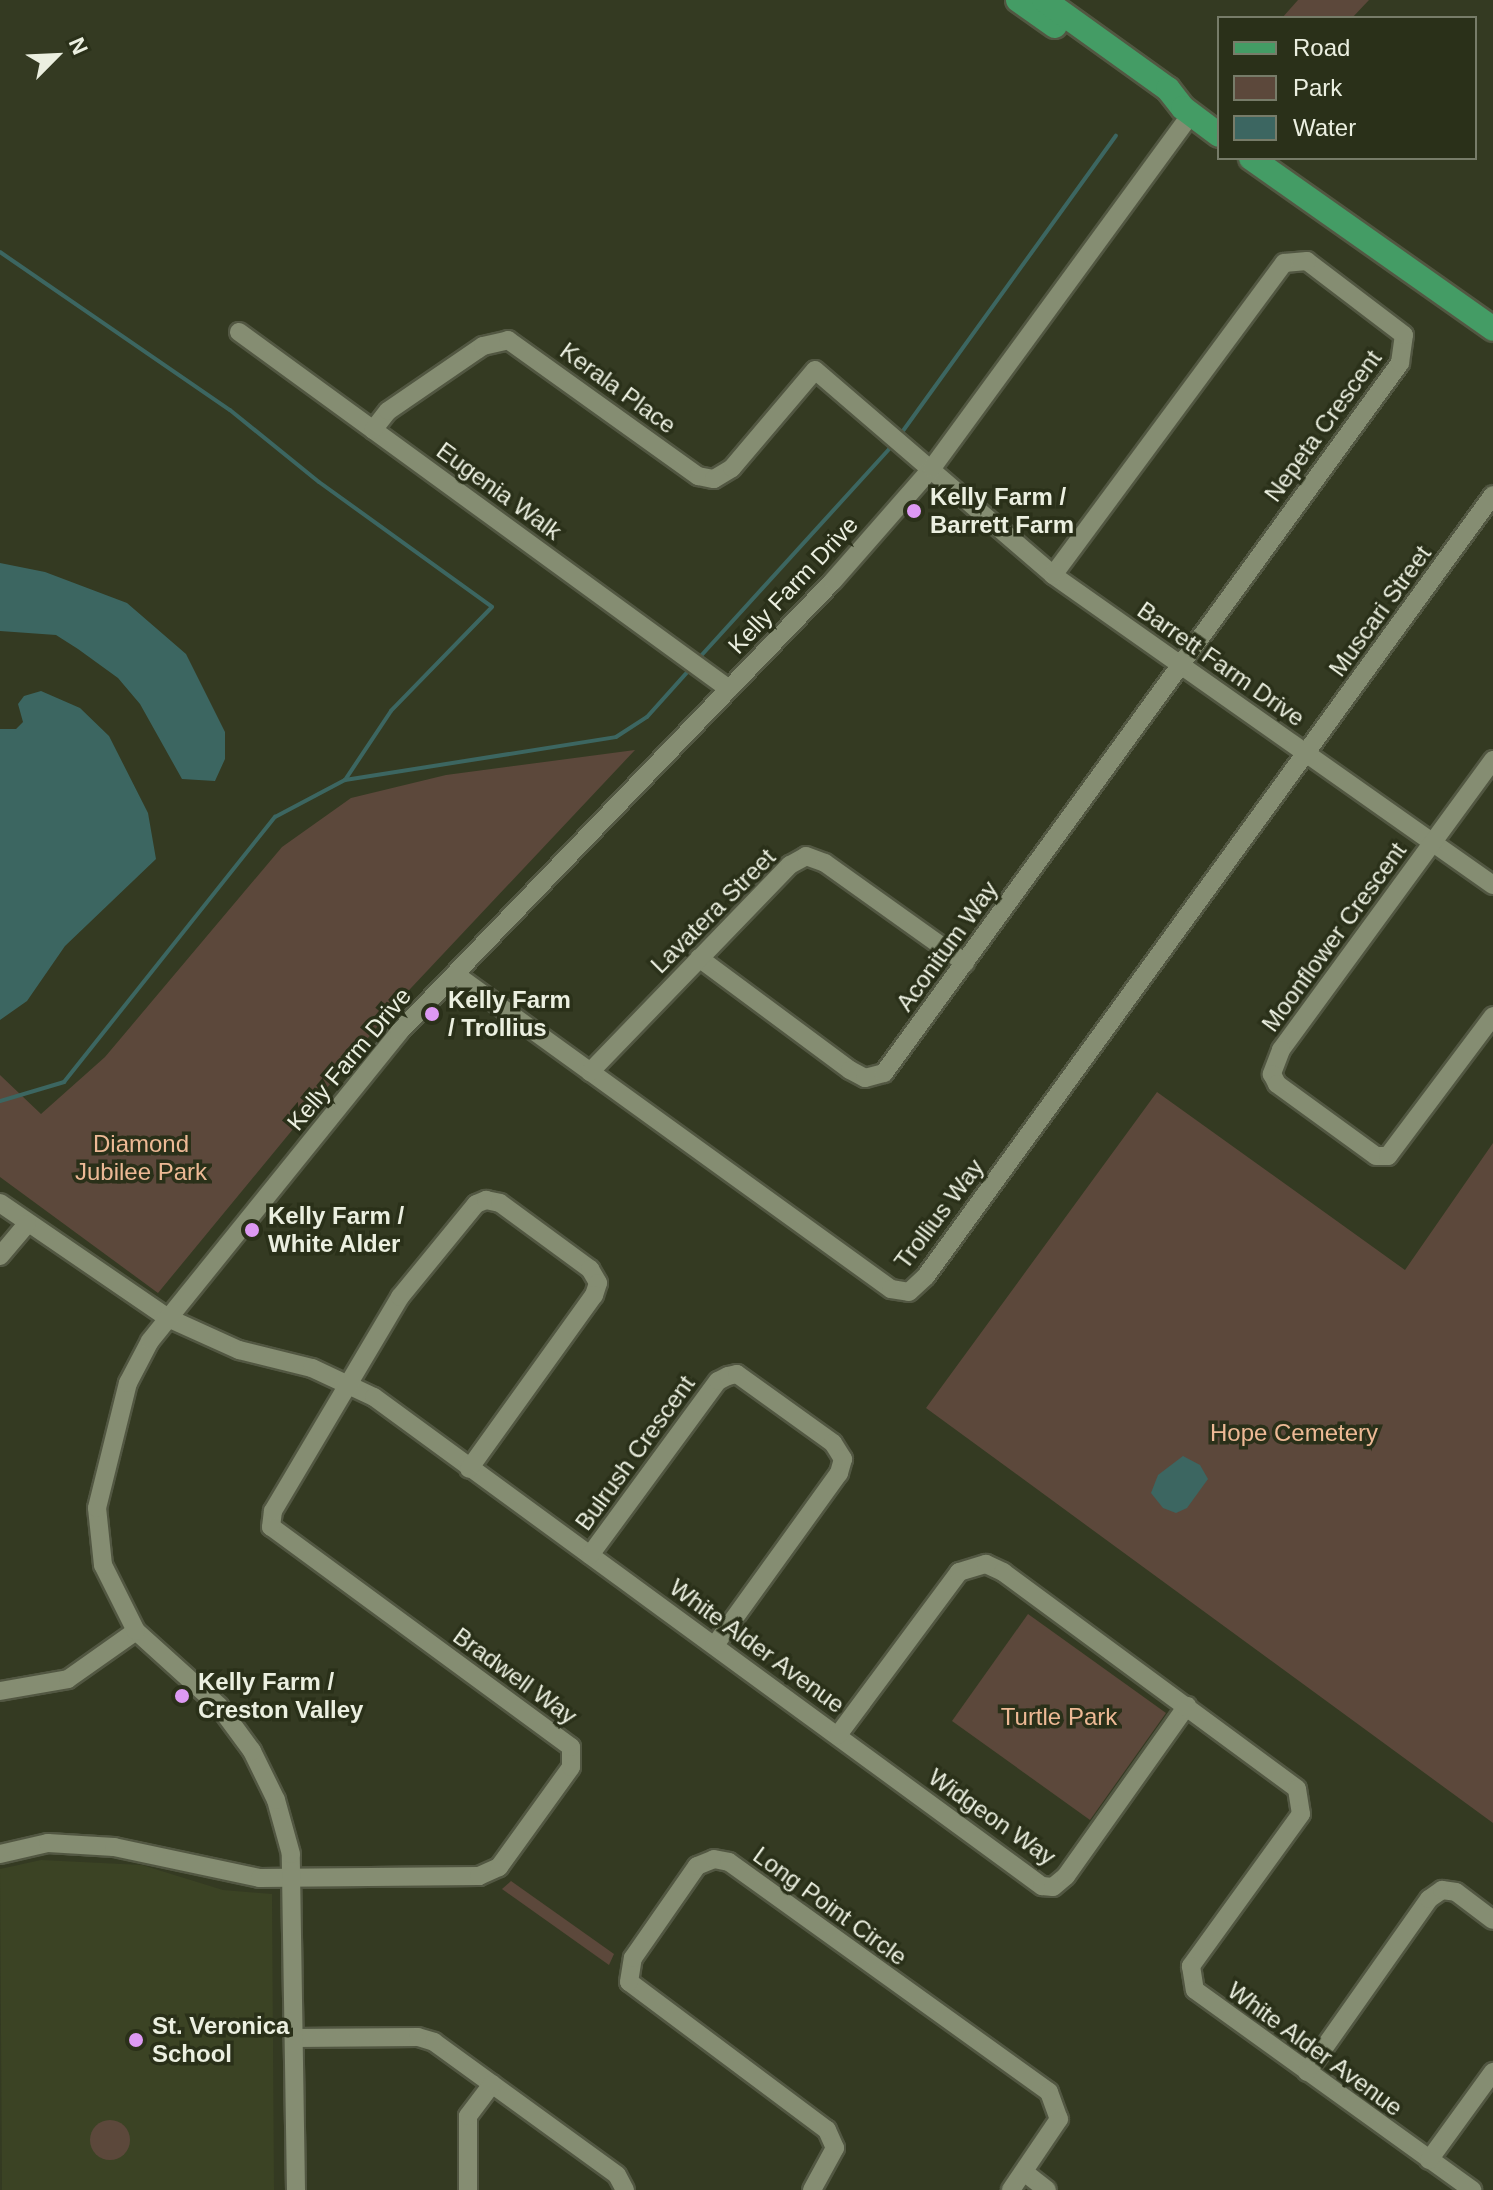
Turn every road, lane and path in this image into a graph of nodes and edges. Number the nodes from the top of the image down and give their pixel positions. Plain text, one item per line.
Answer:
1 (1018, 0) edge
2 (1044, 0) edge
3 (1187, 111) junction
4 (1217, 134) edge
5 (1254, 160) edge
6 (1385, 256) junction
7 (1493, 329) edge
8 (239, 332) dead end
9 (1493, 344) edge
10 (815, 370) joint
11 (373, 430) junction
12 (932, 468) junction
13 (1493, 495) edge
14 (1053, 575) junction
15 (1180, 665) junction
16 (729, 689) junction
17 (1307, 754) junction
18 (1493, 760) edge
19 (1433, 843) junction
20 (1493, 885) edge
21 (699, 958) junction
22 (965, 963) junction
23 (455, 974) junction
24 (1493, 1016) edge
25 (590, 1072) junction
26 (0, 1203) edge
27 (27, 1224) junction
28 (0, 1256) edge
29 (168, 1318) junction
30 (348, 1384) junction
31 (469, 1469) junction
32 (590, 1555) junction
33 (136, 1631) junction
34 (714, 1646) junction
35 (0, 1691) edge
36 (1187, 1706) junction
37 (838, 1735) junction
38 (0, 1854) edge
39 (294, 1877) junction
40 (1493, 1920) edge
41 (294, 2038) junction
42 (1307, 2072) junction
43 (1493, 2072) edge
44 (492, 2084) junction
45 (1429, 2160) junction
46 (1024, 2172) junction
47 (296, 2190) edge
48 (468, 2190) edge
49 (625, 2190) edge
50 (812, 2190) edge
51 (1011, 2190) edge
52 (1047, 2190) edge
53 (1472, 2190) edge

1 - 3 main road
2 - 3 main road
3 - 4 main road
3 - 12 street, Kelly Farm Drive
5 - 6 main road
6 - 7 main road
6 - 9 main road
8 - 11 street, Eugenia Walk
10 - 11 street, Kerala Place
10 - 12 street, Barrett Farm Drive
11 - 16 street, Eugenia Walk
12 - 14 street, Barrett Farm Drive
12 - 16 street, Kelly Farm Drive
13 - 17 street, Muscari Street
14 - 15 street, Barrett Farm Drive
14 - 15 street, Nepeta Crescent
15 - 17 street, Barrett Farm Drive
15 - 22 street, Aconitum Way
16 - 23 street, Kelly Farm Drive
17 - 19 street, Barrett Farm Drive
17 - 25 street, Trollius Way
18 - 19 street
19 - 20 street, Barrett Farm Drive
19 - 24 street, Moonflower Crescent
21 - 22 street, Lavatera Street
21 - 22 street, Aconitum Way
21 - 25 street, Lavatera Street
23 - 25 street, Trollius Way
23 - 29 street, Kelly Farm Drive
26 - 27 street, White Alder Avenue
27 - 28 street
27 - 29 street, White Alder Avenue
29 - 30 street, White Alder Avenue
29 - 33 street, Kelly Farm Drive
30 - 31 street, White Alder Avenue
30 - 31 street
30 - 39 street, Bradwell Way
31 - 32 street, White Alder Avenue
32 - 34 street, White Alder Avenue
32 - 34 street, Bulrush Crescent
33 - 35 street
33 - 39 street, Kelly Farm Drive
34 - 37 street, White Alder Avenue
36 - 37 street, White Alder Avenue
36 - 37 street, Widgeon Way
36 - 42 street, White Alder Avenue
38 - 39 street, Bradwell Way
39 - 41 street, Kelly Farm Drive
40 - 42 street
41 - 44 street
41 - 47 street, Kelly Farm Drive
42 - 45 street, White Alder Avenue
43 - 45 street
44 - 48 street
44 - 49 street
45 - 53 street, White Alder Avenue
46 - 50 street, Long Point Circle
46 - 51 street, Long Point Circle
46 - 52 street

